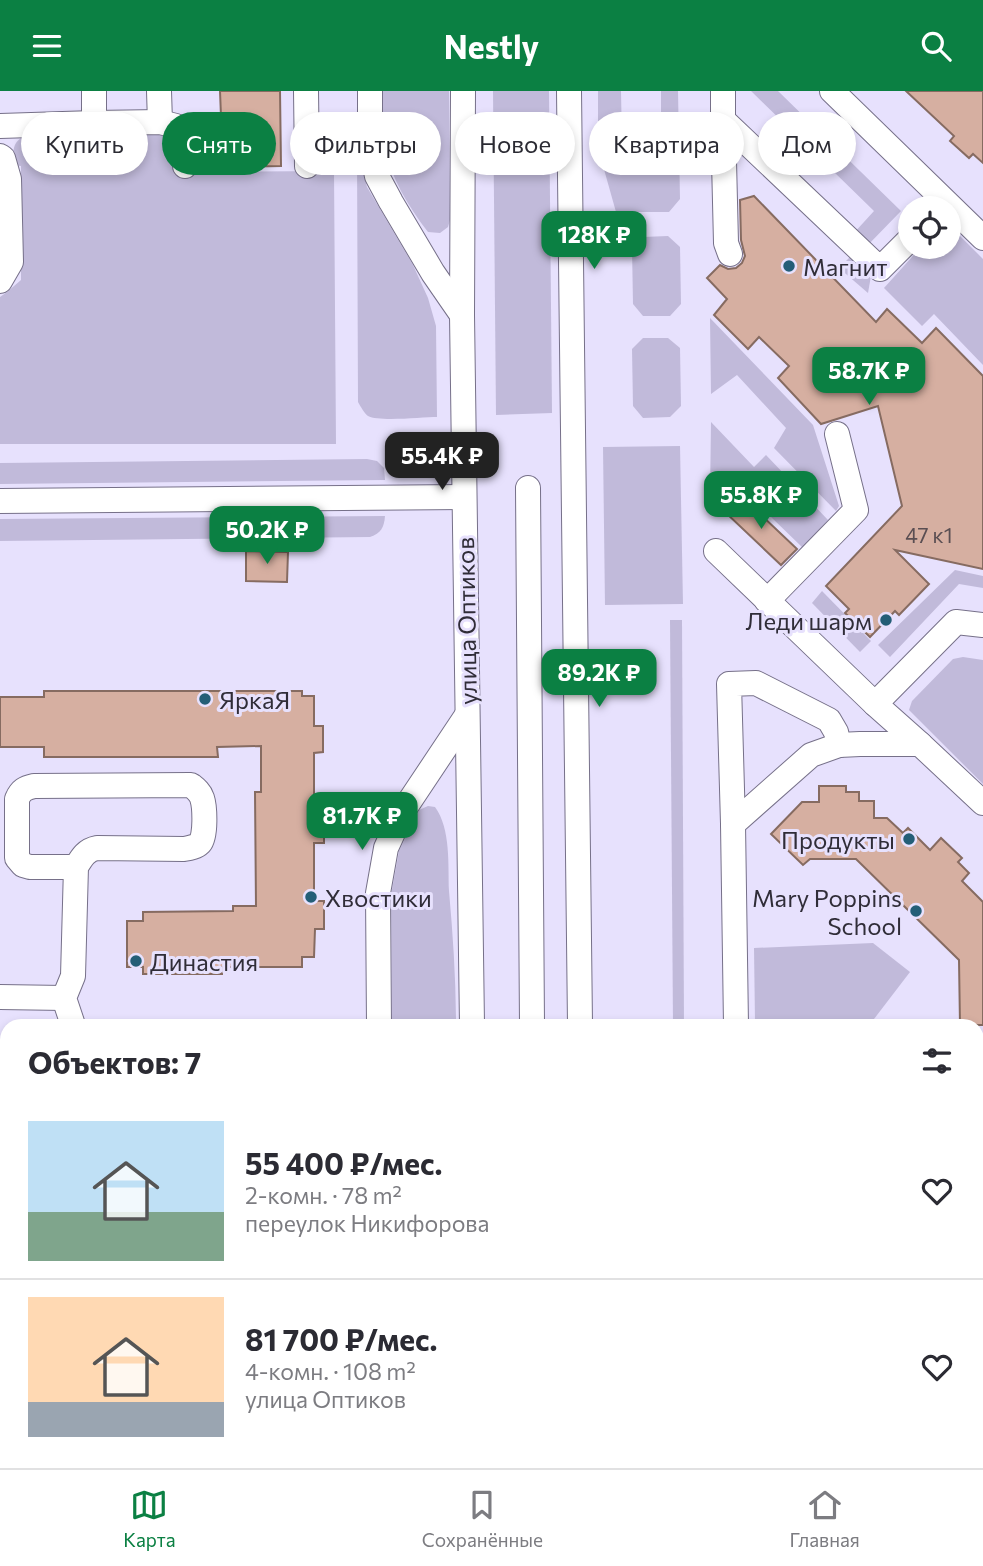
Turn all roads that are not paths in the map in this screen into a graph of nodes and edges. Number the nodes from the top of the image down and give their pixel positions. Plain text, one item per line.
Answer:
1 (94, 91) edge
2 (159, 91) edge
3 (306, 91) edge
4 (370, 91) edge
5 (463, 91) edge
6 (569, 91) edge
7 (723, 91) edge
8 (832, 91) edge
9 (94, 112) edge
10 (306, 112) edge
11 (723, 112) edge
12 (148, 122) edge
13 (160, 122) joint
14 (21, 125) edge
15 (0, 126) edge
16 (744, 140) edge
17 (0, 156) edge
18 (724, 175) edge
19 (934, 196) edge
20 (961, 220) edge
21 (983, 238) edge
22 (898, 251) edge
23 (730, 254) dead end
24 (0, 281) edge
25 (462, 315) junction
26 (837, 434) dead end
27 (528, 488) dead end
28 (464, 497) junction
29 (0, 501) edge
30 (716, 551) dead end
31 (767, 601) junction
32 (983, 625) edge
33 (875, 704) junction
34 (467, 715) junction
35 (920, 744) junction
36 (839, 745) junction
37 (983, 803) edge
38 (733, 824) junction
39 (76, 867) junction
40 (0, 997) edge
41 (64, 998) junction
42 (71, 1019) edge
43 (379, 1019) edge
44 (472, 1019) edge
45 (532, 1019) edge
46 (580, 1019) edge
47 (737, 1019) edge

1 - 9 street
2 - 13 street
3 - 10 street
4 - 25 street
5 - 25 street, улица Оптиков
6 - 46 street
7 - 11 street
8 - 19 street
12 - 13 street
14 - 15 street
16 - 22 street
17 - 24 street
18 - 23 street
20 - 21 street
25 - 28 street, улица Оптиков
26 - 31 street
27 - 45 street
28 - 29 street
28 - 34 street, улица Оптиков
30 - 31 street
31 - 33 street
32 - 33 street
33 - 35 street
34 - 43 street
34 - 44 street, улица Оптиков
35 - 36 street
35 - 37 street
36 - 38 street
36 - 38 street
38 - 47 street
39 - 39 street
39 - 41 street
40 - 41 street
41 - 42 street

